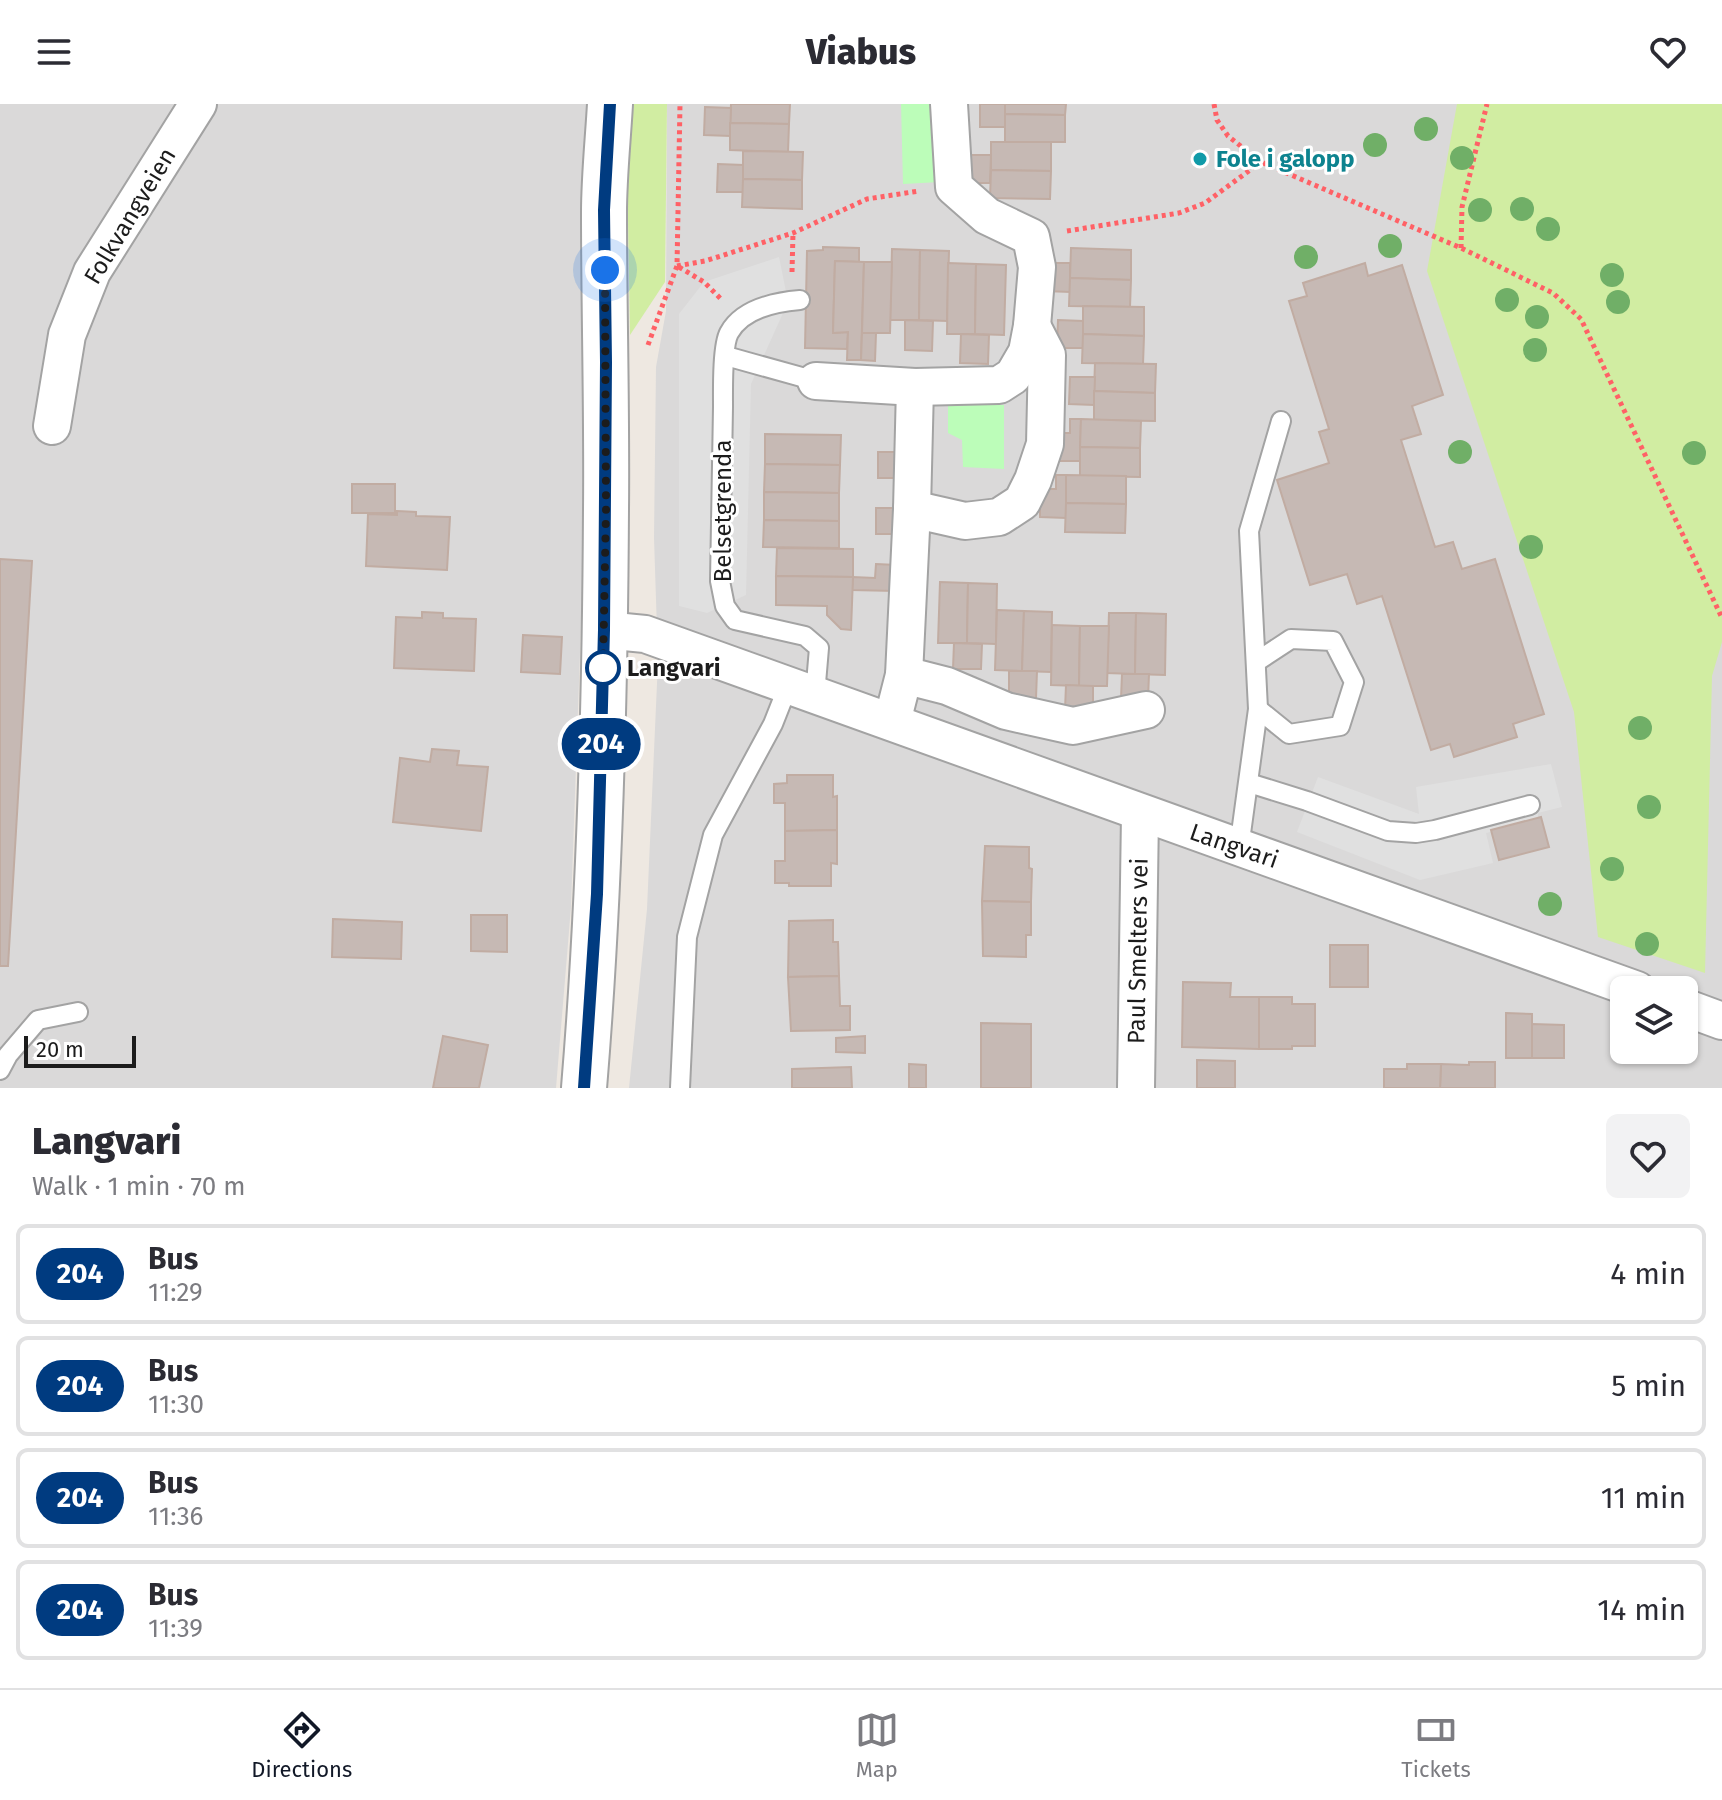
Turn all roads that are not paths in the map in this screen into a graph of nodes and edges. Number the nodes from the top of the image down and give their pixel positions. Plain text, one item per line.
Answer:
1 (198, 104) edge
2 (610, 104) edge
3 (949, 104) edge
4 (795, 300) road end
5 (1032, 326) junction
6 (726, 356) junction
7 (816, 381) joint
8 (915, 387) junction
9 (1281, 421) dead end
10 (52, 426) dead end
11 (912, 509) junction
12 (604, 630) junction
13 (1256, 662) junction
14 (904, 675) junction
15 (801, 690) junction
16 (1258, 709) junction
17 (1146, 710) dead end
18 (892, 722) junction
19 (1249, 783) junction
20 (1530, 805) dead end
21 (1140, 814) junction
22 (1239, 848) junction
23 (1610, 980) edge
24 (78, 1012) dead end
25 (1698, 1012) edge
26 (1722, 1021) edge
27 (0, 1070) edge
28 (584, 1088) edge
29 (680, 1088) edge
30 (1136, 1088) edge

1 - 10 street, Folkvangveien
2 - 12 street
3 - 5 street
4 - 6 lane, Belsetgrenda
5 - 8 street
5 - 11 street
6 - 7 lane
6 - 15 lane, Belsetgrenda
7 - 8 street
8 - 11 street
9 - 13 lane
11 - 14 street
12 - 15 street, Langvari
12 - 28 street
13 - 16 lane
13 - 16 lane
14 - 17 street
14 - 18 street
15 - 18 street, Langvari
15 - 29 lane
16 - 19 lane
18 - 21 street, Langvari
19 - 20 lane
19 - 22 lane
21 - 22 street, Langvari
21 - 30 street, Paul Smelters vei
22 - 23 street, Langvari
24 - 27 lane
25 - 26 street

